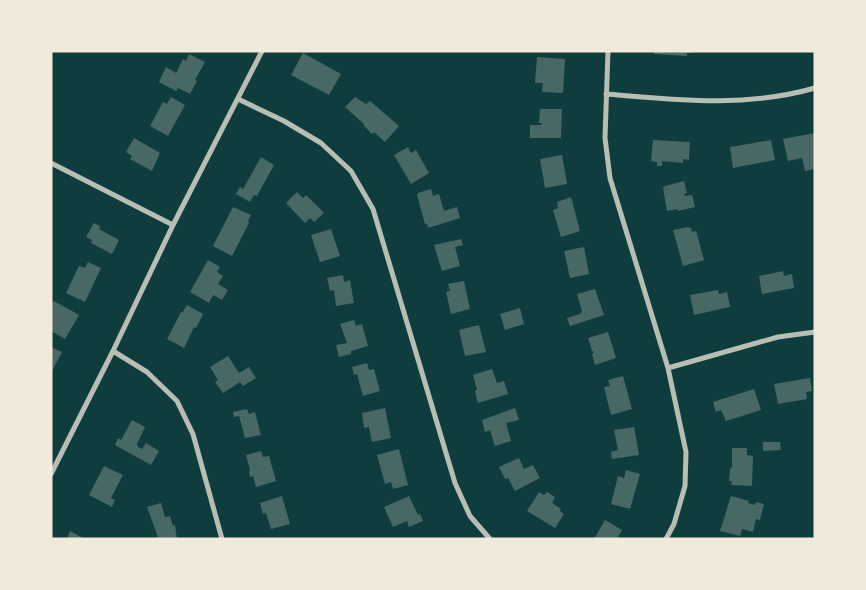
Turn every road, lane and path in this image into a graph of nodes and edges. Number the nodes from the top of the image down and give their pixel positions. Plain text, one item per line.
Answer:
1 (262, 51) edge
2 (608, 51) edge
3 (815, 88) edge
4 (606, 94) junction
5 (238, 99) junction
6 (51, 163) edge
7 (173, 225) junction
8 (815, 332) edge
9 (113, 351) junction
10 (668, 368) junction
11 (51, 474) edge
12 (222, 539) edge
13 (490, 539) edge
14 (666, 539) edge

1 - 5 street
2 - 4 street
3 - 4 street
4 - 10 street
5 - 7 street
5 - 13 street
6 - 7 street
7 - 9 street
8 - 10 street
9 - 11 street
9 - 12 street
10 - 14 street

